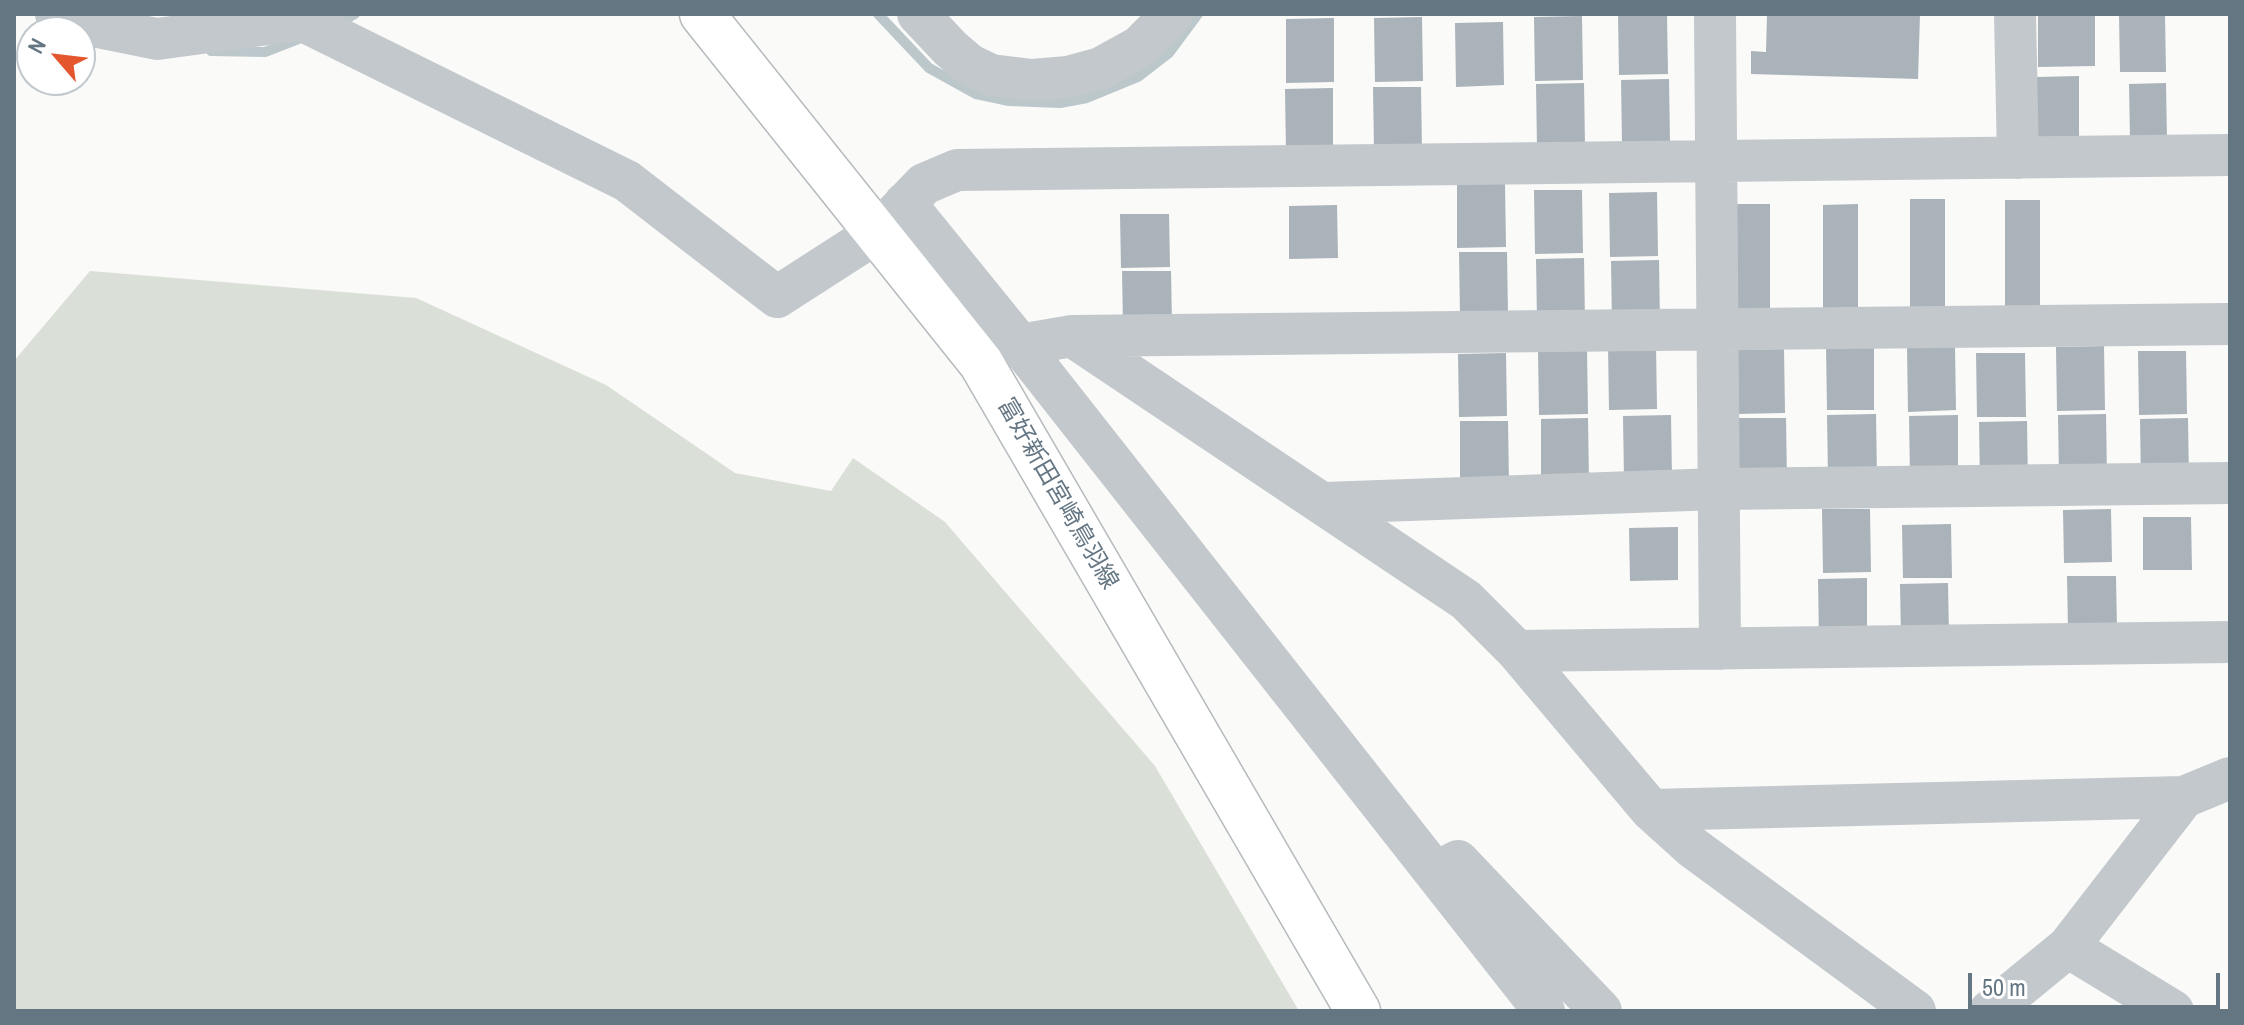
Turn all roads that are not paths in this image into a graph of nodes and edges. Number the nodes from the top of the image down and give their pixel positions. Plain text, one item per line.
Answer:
1 (56, 14) edge
2 (702, 14) edge
3 (918, 14) edge
4 (1172, 14) edge
5 (1715, 14) edge
6 (2015, 14) edge
7 (293, 17) edge
8 (2230, 155) edge
9 (2018, 158) junction
10 (1716, 161) junction
11 (892, 218) junction
12 (2230, 324) edge
13 (1718, 330) junction
14 (1072, 336) junction
15 (1020, 345) junction
16 (2230, 483) edge
17 (1718, 489) junction
18 (1324, 503) junction
19 (2230, 642) edge
20 (1720, 649) junction
21 (1517, 651) junction
22 (2230, 778) edge
23 (2184, 797) junction
24 (1651, 810) junction
25 (1437, 872) junction
26 (2068, 947) junction
27 (1358, 1011) edge
28 (1544, 1011) edge
29 (1601, 1011) edge
30 (1915, 1011) edge
31 (1990, 1011) edge
32 (2173, 1011) edge

1 - 7 street
2 - 11 main road, 富好新田宮崎鳥羽線
3 - 4 street
5 - 10 street
6 - 9 street
7 - 11 street
8 - 9 street
9 - 10 street
10 - 11 street
10 - 13 street
11 - 15 street
11 - 27 main road, 富好新田宮崎鳥羽線
12 - 13 street
13 - 14 street
13 - 17 street
14 - 15 street
14 - 18 street
15 - 25 street
16 - 17 street
17 - 18 street
17 - 20 street
18 - 21 street
19 - 20 street
20 - 21 street
21 - 24 street
22 - 23 street
23 - 24 street
23 - 26 street
24 - 30 street
25 - 28 street
25 - 29 street
26 - 31 street
26 - 32 street

